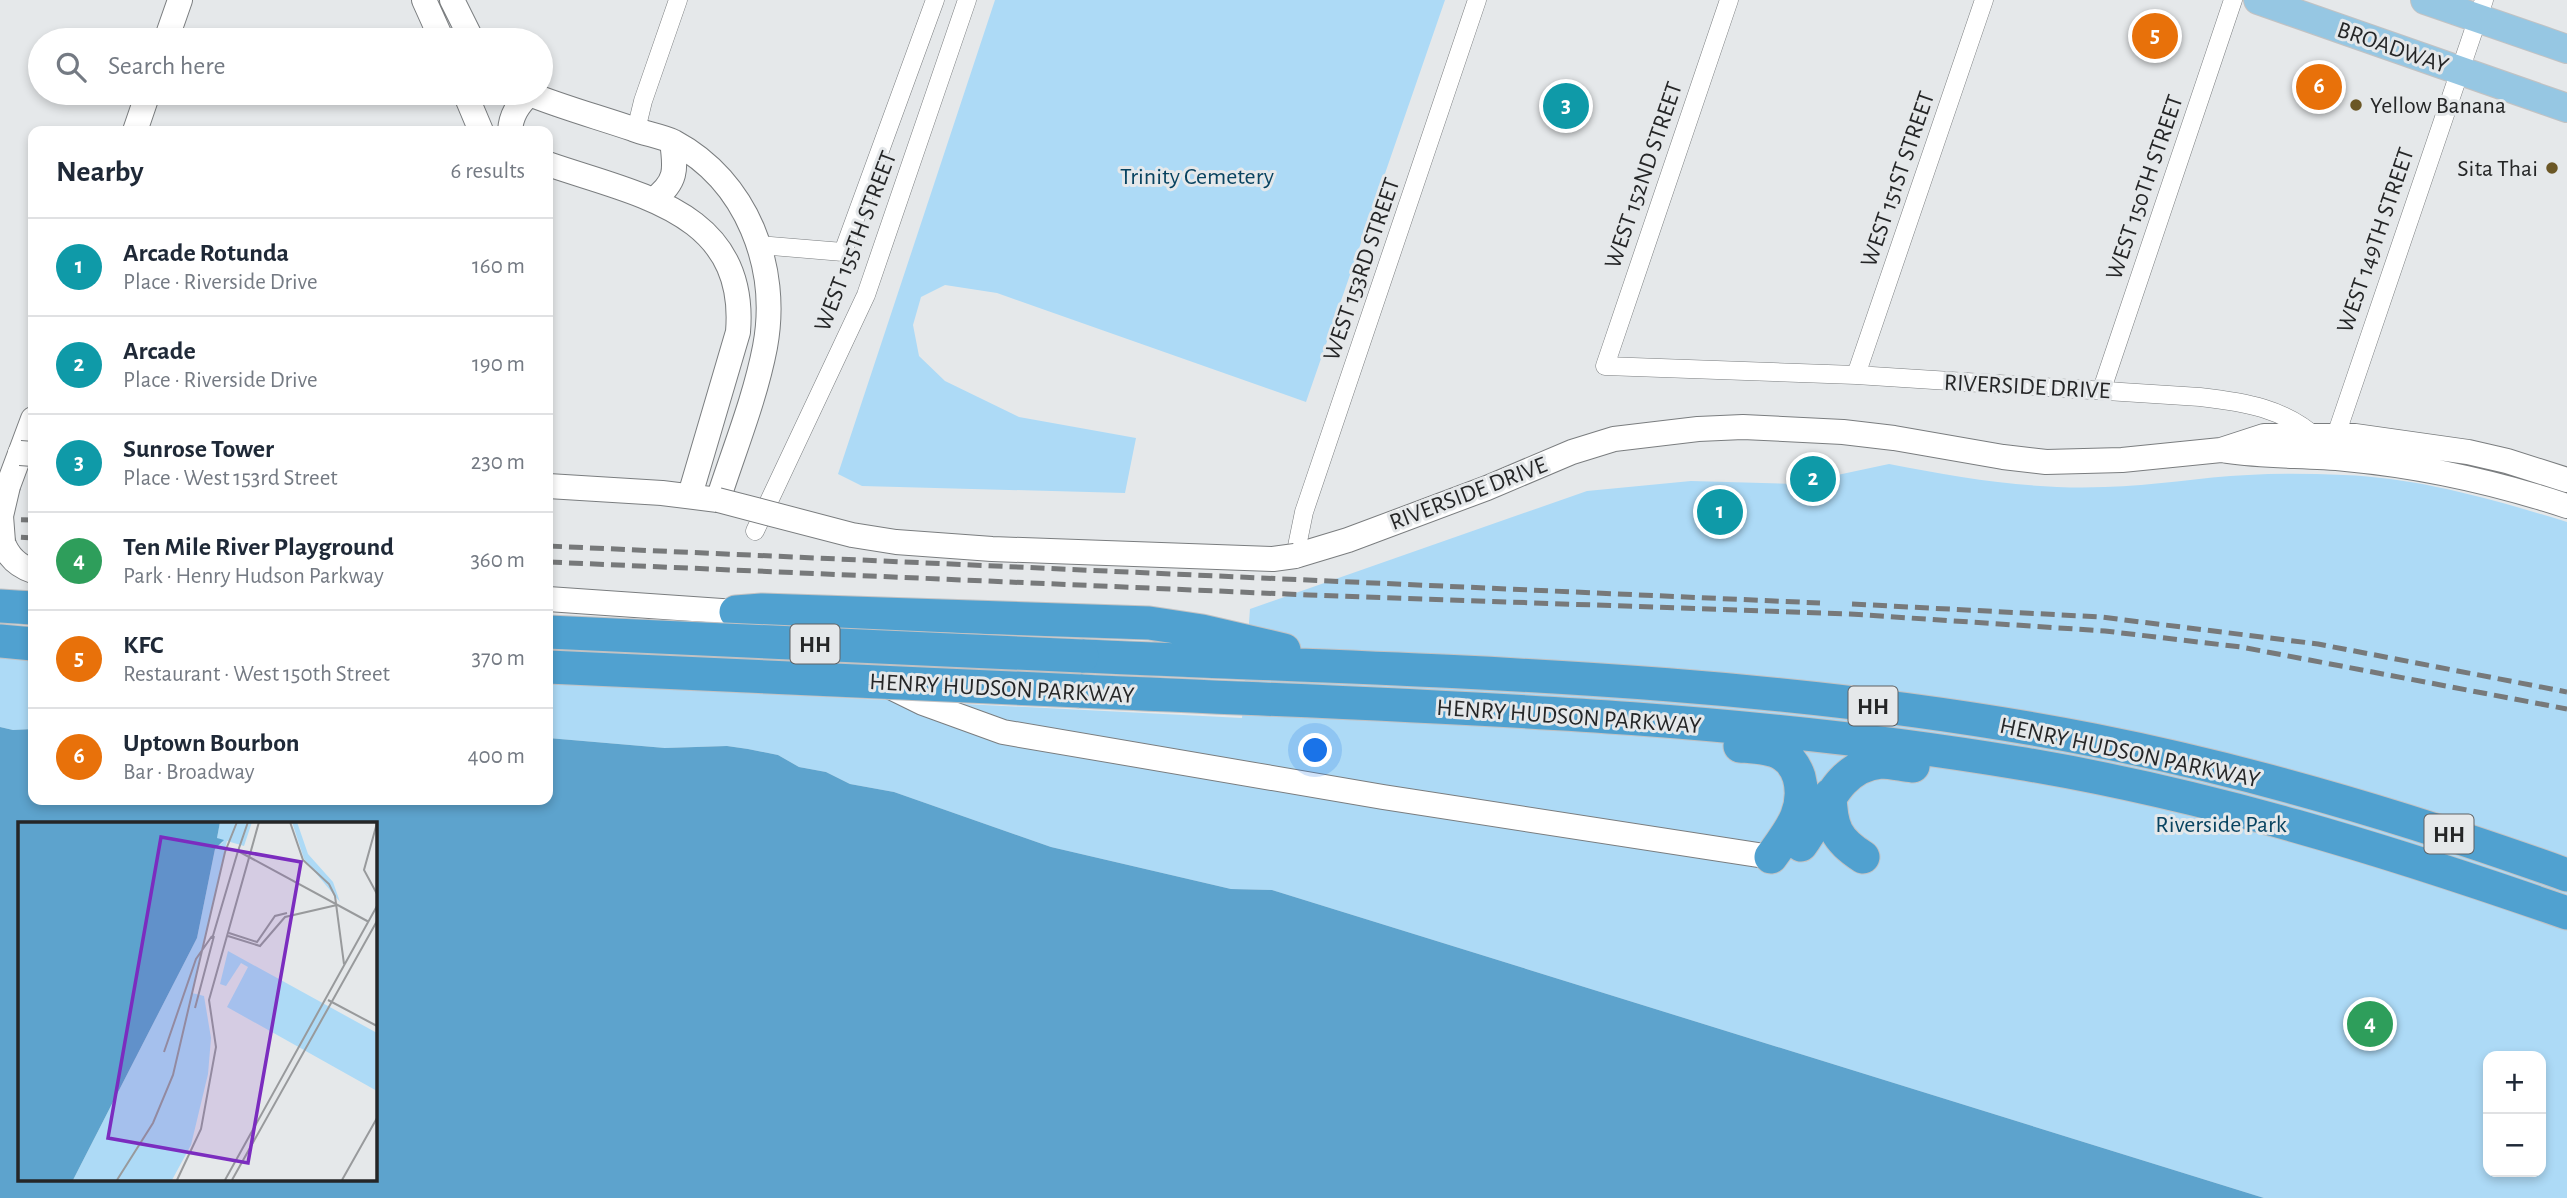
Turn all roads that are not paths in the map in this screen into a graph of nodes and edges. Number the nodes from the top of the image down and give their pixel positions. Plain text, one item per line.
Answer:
1 (180, 0) edge
2 (424, 0) edge
3 (452, 0) edge
4 (677, 0) edge
5 (935, 0) edge
6 (967, 0) edge
7 (1477, 0) edge
8 (1729, 0) edge
9 (1984, 0) edge
10 (2233, 0) edge
11 (2258, 0) edge
12 (2425, 0) edge
13 (2481, 9) edge
14 (170, 28) edge
15 (437, 28) edge
16 (466, 28) edge
17 (2567, 49) edge
18 (2459, 70) junction
19 (553, 102) edge
20 (144, 105) edge
21 (469, 105) edge
22 (518, 105) edge
23 (2567, 108) edge
24 (137, 126) edge
25 (479, 126) edge
26 (510, 126) edge
27 (636, 130) junction
28 (672, 141) junction
29 (553, 166) edge
30 (653, 200) junction
31 (759, 245) junction
32 (1605, 366) joint
33 (1856, 374) junction
34 (2102, 389) junction
35 (28, 432) edge
36 (2326, 443) junction
37 (0, 452) edge
38 (28, 454) edge
39 (2567, 480) edge
40 (553, 486) edge
41 (690, 495) junction
42 (718, 500) junction
43 (2566, 501) edge
44 (755, 531) dead end
45 (2, 542) edge
46 (1295, 556) junction
47 (28, 569) edge
48 (553, 599) edge
49 (0, 606) edge
50 (28, 608) edge
51 (689, 609) junction
52 (736, 612) junction
53 (553, 632) edge
54 (0, 641) edge
55 (28, 644) edge
56 (553, 667) edge
57 (1357, 669) junction
58 (1577, 714) junction
59 (1003, 732) junction
60 (2021, 764) junction
61 (1830, 795) junction
62 (1771, 857) junction
63 (1863, 857) dead end
64 (2567, 874) edge
65 (2567, 913) edge

1 - 14 main road
2 - 15 main road
3 - 16 main road
4 - 27 street
5 - 31 street, WEST 155TH STREET
6 - 44 street, WEST 155TH STREET
7 - 46 street, WEST 153RD STREET
8 - 32 street, WEST 152ND STREET
9 - 33 street, WEST 151ST STREET
10 - 34 street, WEST 150TH STREET
11 - 18 main road, BROADWAY
12 - 13 main road
13 - 17 main road
13 - 18 street, WEST 149TH STREET
18 - 23 main road, BROADWAY
18 - 36 street, WEST 149TH STREET
19 - 27 main road
20 - 24 main road
21 - 25 main road
22 - 26 main road
27 - 28 main road
28 - 30 main road
28 - 31 main road
29 - 30 main road
30 - 41 main road
31 - 42 main road
32 - 33 street, RIVERSIDE DRIVE
33 - 34 street, RIVERSIDE DRIVE
34 - 36 street, RIVERSIDE DRIVE
35 - 45 main road, bridge
36 - 39 main road, RIVERSIDE DRIVE
36 - 43 main road, RIVERSIDE DRIVE
36 - 46 main road, RIVERSIDE DRIVE
37 - 38 main road, bridge
40 - 41 main road, RIVERSIDE DRIVE
41 - 42 main road, RIVERSIDE DRIVE
42 - 46 main road, RIVERSIDE DRIVE, bridge
45 - 47 main road
48 - 51 main road
49 - 50 highway
51 - 52 main road
51 - 59 main road
52 - 57 highway
52 - 59 main road
53 - 57 highway, HENRY HUDSON PARKWAY / HH, bridge
54 - 55 highway
56 - 58 highway, HENRY HUDSON PARKWAY / HH, bridge
57 - 64 highway, HENRY HUDSON PARKWAY / HH
58 - 60 highway, HENRY HUDSON PARKWAY / HH
58 - 62 highway
59 - 62 main road
60 - 61 highway
60 - 65 highway, HENRY HUDSON PARKWAY / HH
61 - 62 highway
61 - 63 highway

